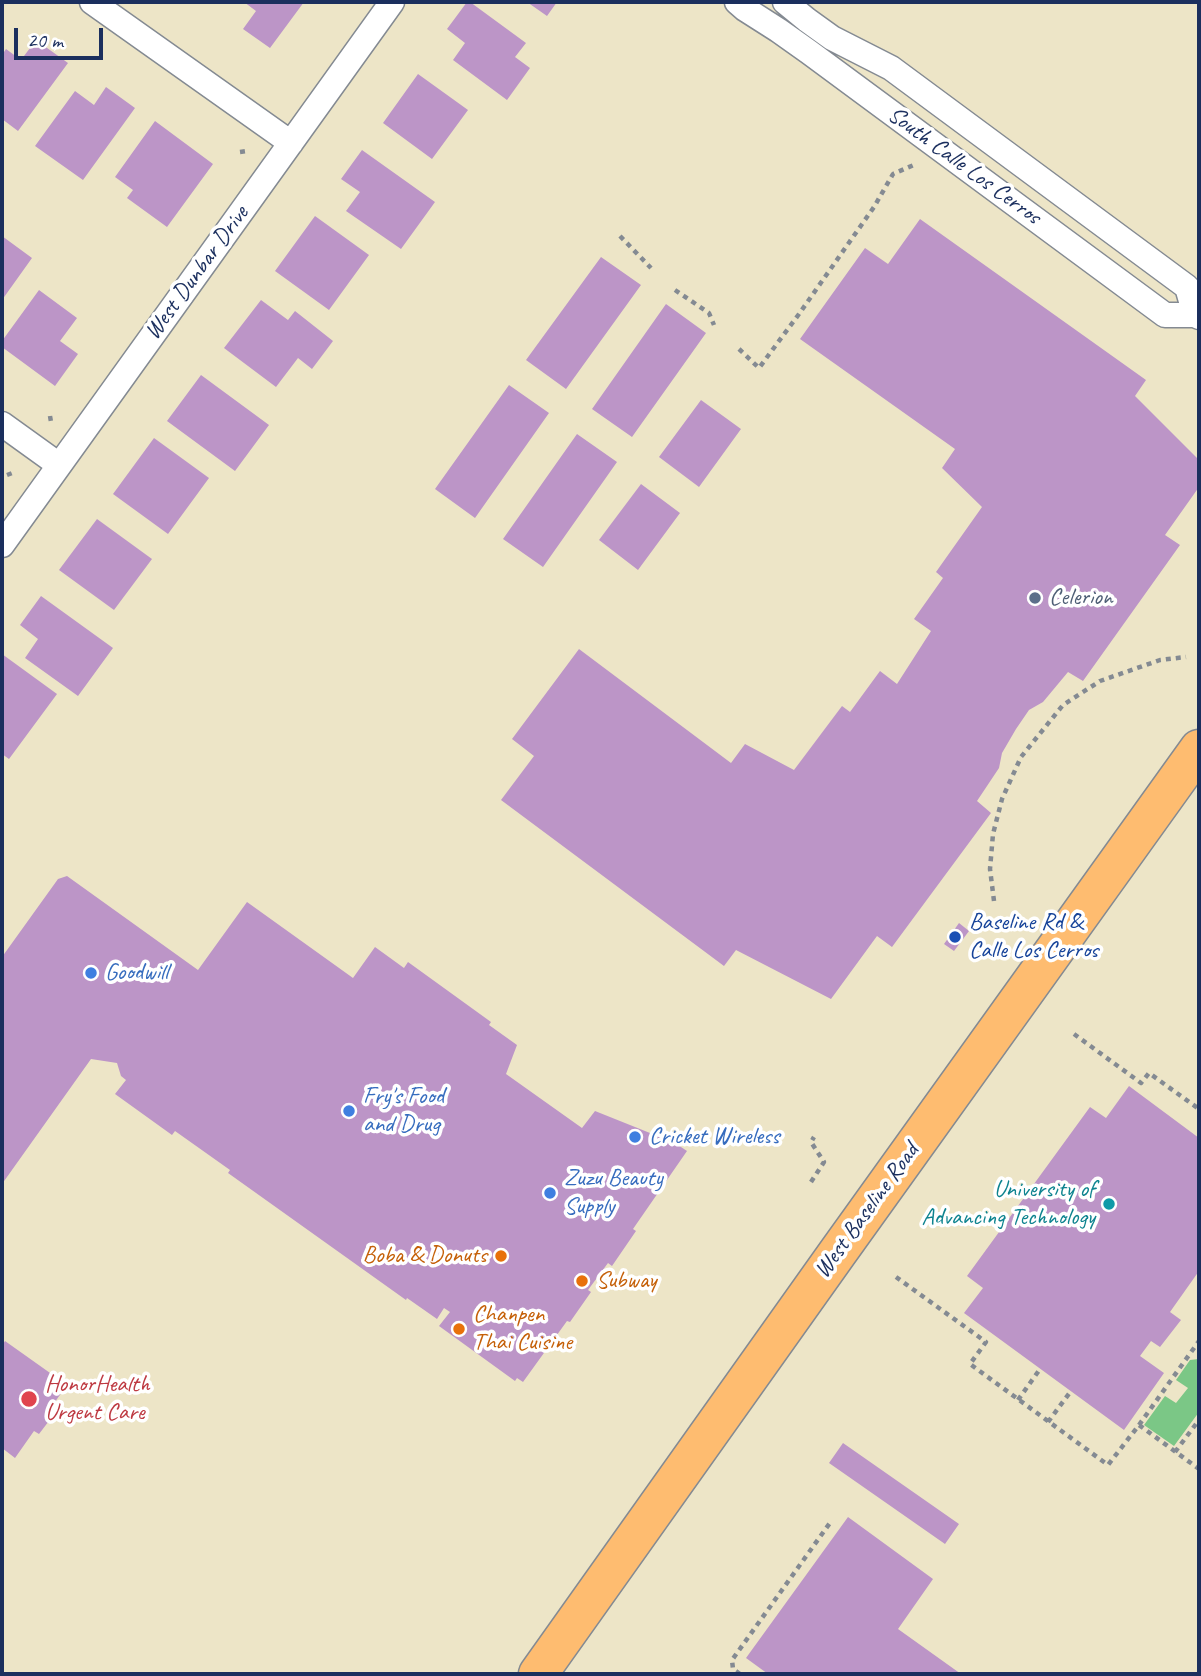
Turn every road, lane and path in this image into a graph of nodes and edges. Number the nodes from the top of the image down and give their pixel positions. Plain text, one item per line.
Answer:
1 (92, 2) edge
2 (393, 2) edge
3 (737, 2) edge
4 (785, 2) edge
5 (890, 113) junction
6 (291, 143) junction
7 (1001, 150) junction
8 (247, 151) dead end
9 (240, 152) dead end
10 (923, 161) dead end
11 (1033, 217) junction
12 (620, 236) dead end
13 (651, 268) dead end
14 (675, 290) dead end
15 (1197, 316) edge
16 (715, 326) dead end
17 (739, 349) dead end
18 (2, 424) edge
19 (59, 465) junction
20 (15, 472) dead end
21 (7, 475) dead end
22 (2, 545) edge
23 (1185, 657) dead end
24 (1199, 749) edge
25 (994, 901) dead end
26 (1074, 1034) dead end
27 (1199, 1110) edge
28 (814, 1137) dead end
29 (811, 1182) dead end
30 (896, 1278) dead end
31 (1199, 1341) edge
32 (1040, 1369) dead end
33 (1071, 1391) dead end
34 (1018, 1400) junction
35 (1199, 1420) edge
36 (1048, 1422) junction
37 (1139, 1425) junction
38 (1175, 1452) junction
39 (1199, 1469) edge
40 (832, 1520) dead end
41 (538, 1674) edge
42 (740, 1674) edge

1 - 6 street
2 - 6 street, West Dunbar Drive
3 - 5 street, South Calle Los Cerros
4 - 7 street, South Calle Los Cerros
5 - 7 street
5 - 11 street, South Calle Los Cerros
6 - 19 street, West Dunbar Drive
7 - 11 street
7 - 15 street, South Calle Los Cerros
8 - 9 path
10 - 17 path
11 - 15 street, South Calle Los Cerros
12 - 13 path
14 - 16 path
18 - 19 street
19 - 22 street, West Dunbar Drive
20 - 21 path
23 - 25 path
24 - 41 main road, West Baseline Road
26 - 27 path
28 - 29 path
30 - 34 path
31 - 37 path
32 - 34 path
33 - 36 path
34 - 36 path
35 - 38 path
36 - 37 path
37 - 38 path
38 - 39 path
40 - 42 path

